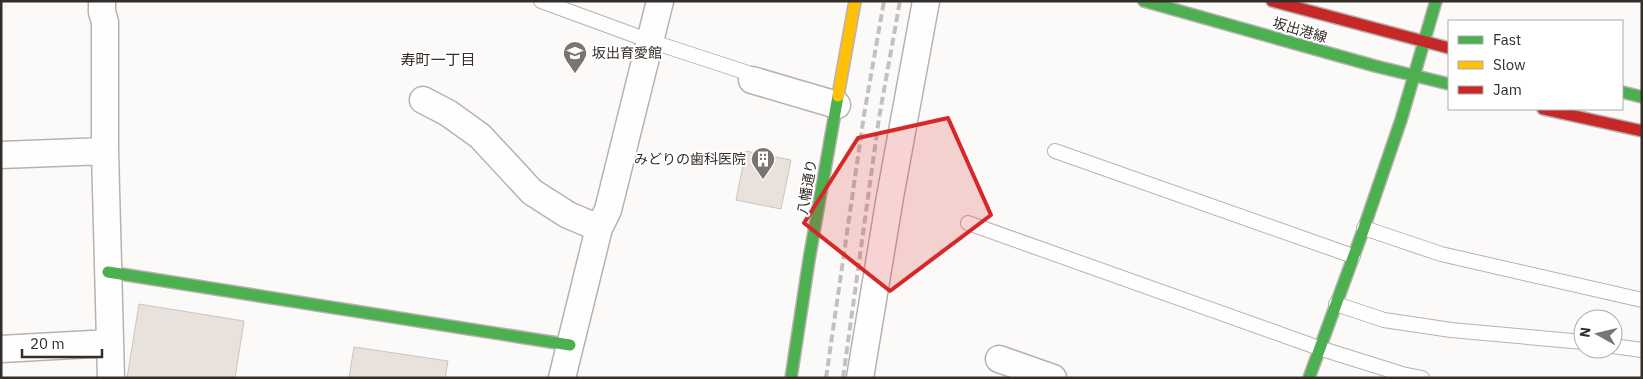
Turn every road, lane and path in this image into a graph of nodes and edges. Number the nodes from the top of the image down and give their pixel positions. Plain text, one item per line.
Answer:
1 (102, 1) edge
2 (541, 1) edge
3 (660, 1) edge
4 (855, 1) edge
5 (926, 1) edge
6 (1144, 1) edge
7 (1272, 1) edge
8 (1436, 1) edge
9 (650, 41) junction
10 (1424, 41) junction
11 (1448, 48) edge
12 (1414, 75) junction
13 (752, 80) joint
14 (1448, 84) edge
15 (1623, 92) edge
16 (1642, 97) edge
17 (423, 100) dead end
18 (837, 105) junction
19 (1548, 110) edge
20 (1642, 131) edge
21 (105, 151) junction
22 (1055, 151) dead end
23 (1, 154) edge
24 (968, 224) dead end
25 (598, 228) junction
26 (1364, 228) junction
27 (1353, 256) junction
28 (108, 272) junction
29 (1642, 300) edge
30 (1336, 304) junction
31 (1573, 341) edge
32 (110, 343) junction
33 (570, 345) junction
34 (1623, 347) edge
35 (1319, 348) junction
36 (1, 349) edge
37 (1642, 350) edge
38 (999, 359) dead end
39 (110, 378) edge
40 (562, 378) edge
41 (791, 378) edge
42 (860, 378) edge
43 (1053, 378) edge
44 (1062, 378) edge
45 (1071, 378) edge
46 (1309, 378) edge
47 (1422, 378) edge

1 - 21 street
2 - 9 lane
3 - 9 street
4 - 18 street, 八幡通り
5 - 42 street
6 - 12 street, 坂出港線
7 - 10 street, 坂出港線
8 - 10 street
9 - 13 lane
9 - 25 street
10 - 11 street, 坂出港線
10 - 12 street
12 - 14 street, 坂出港線
12 - 26 street
13 - 18 street
15 - 16 street
17 - 25 street
18 - 41 street, 八幡通り
19 - 20 street
21 - 23 street
21 - 28 street
22 - 27 lane
24 - 35 lane
25 - 33 street
26 - 27 street
26 - 29 lane
27 - 30 street
28 - 32 street
28 - 33 street
30 - 31 lane
30 - 35 street
32 - 36 street
32 - 39 street
33 - 40 street
34 - 37 lane
35 - 46 street
35 - 47 lane
38 - 43 street
44 - 45 street

